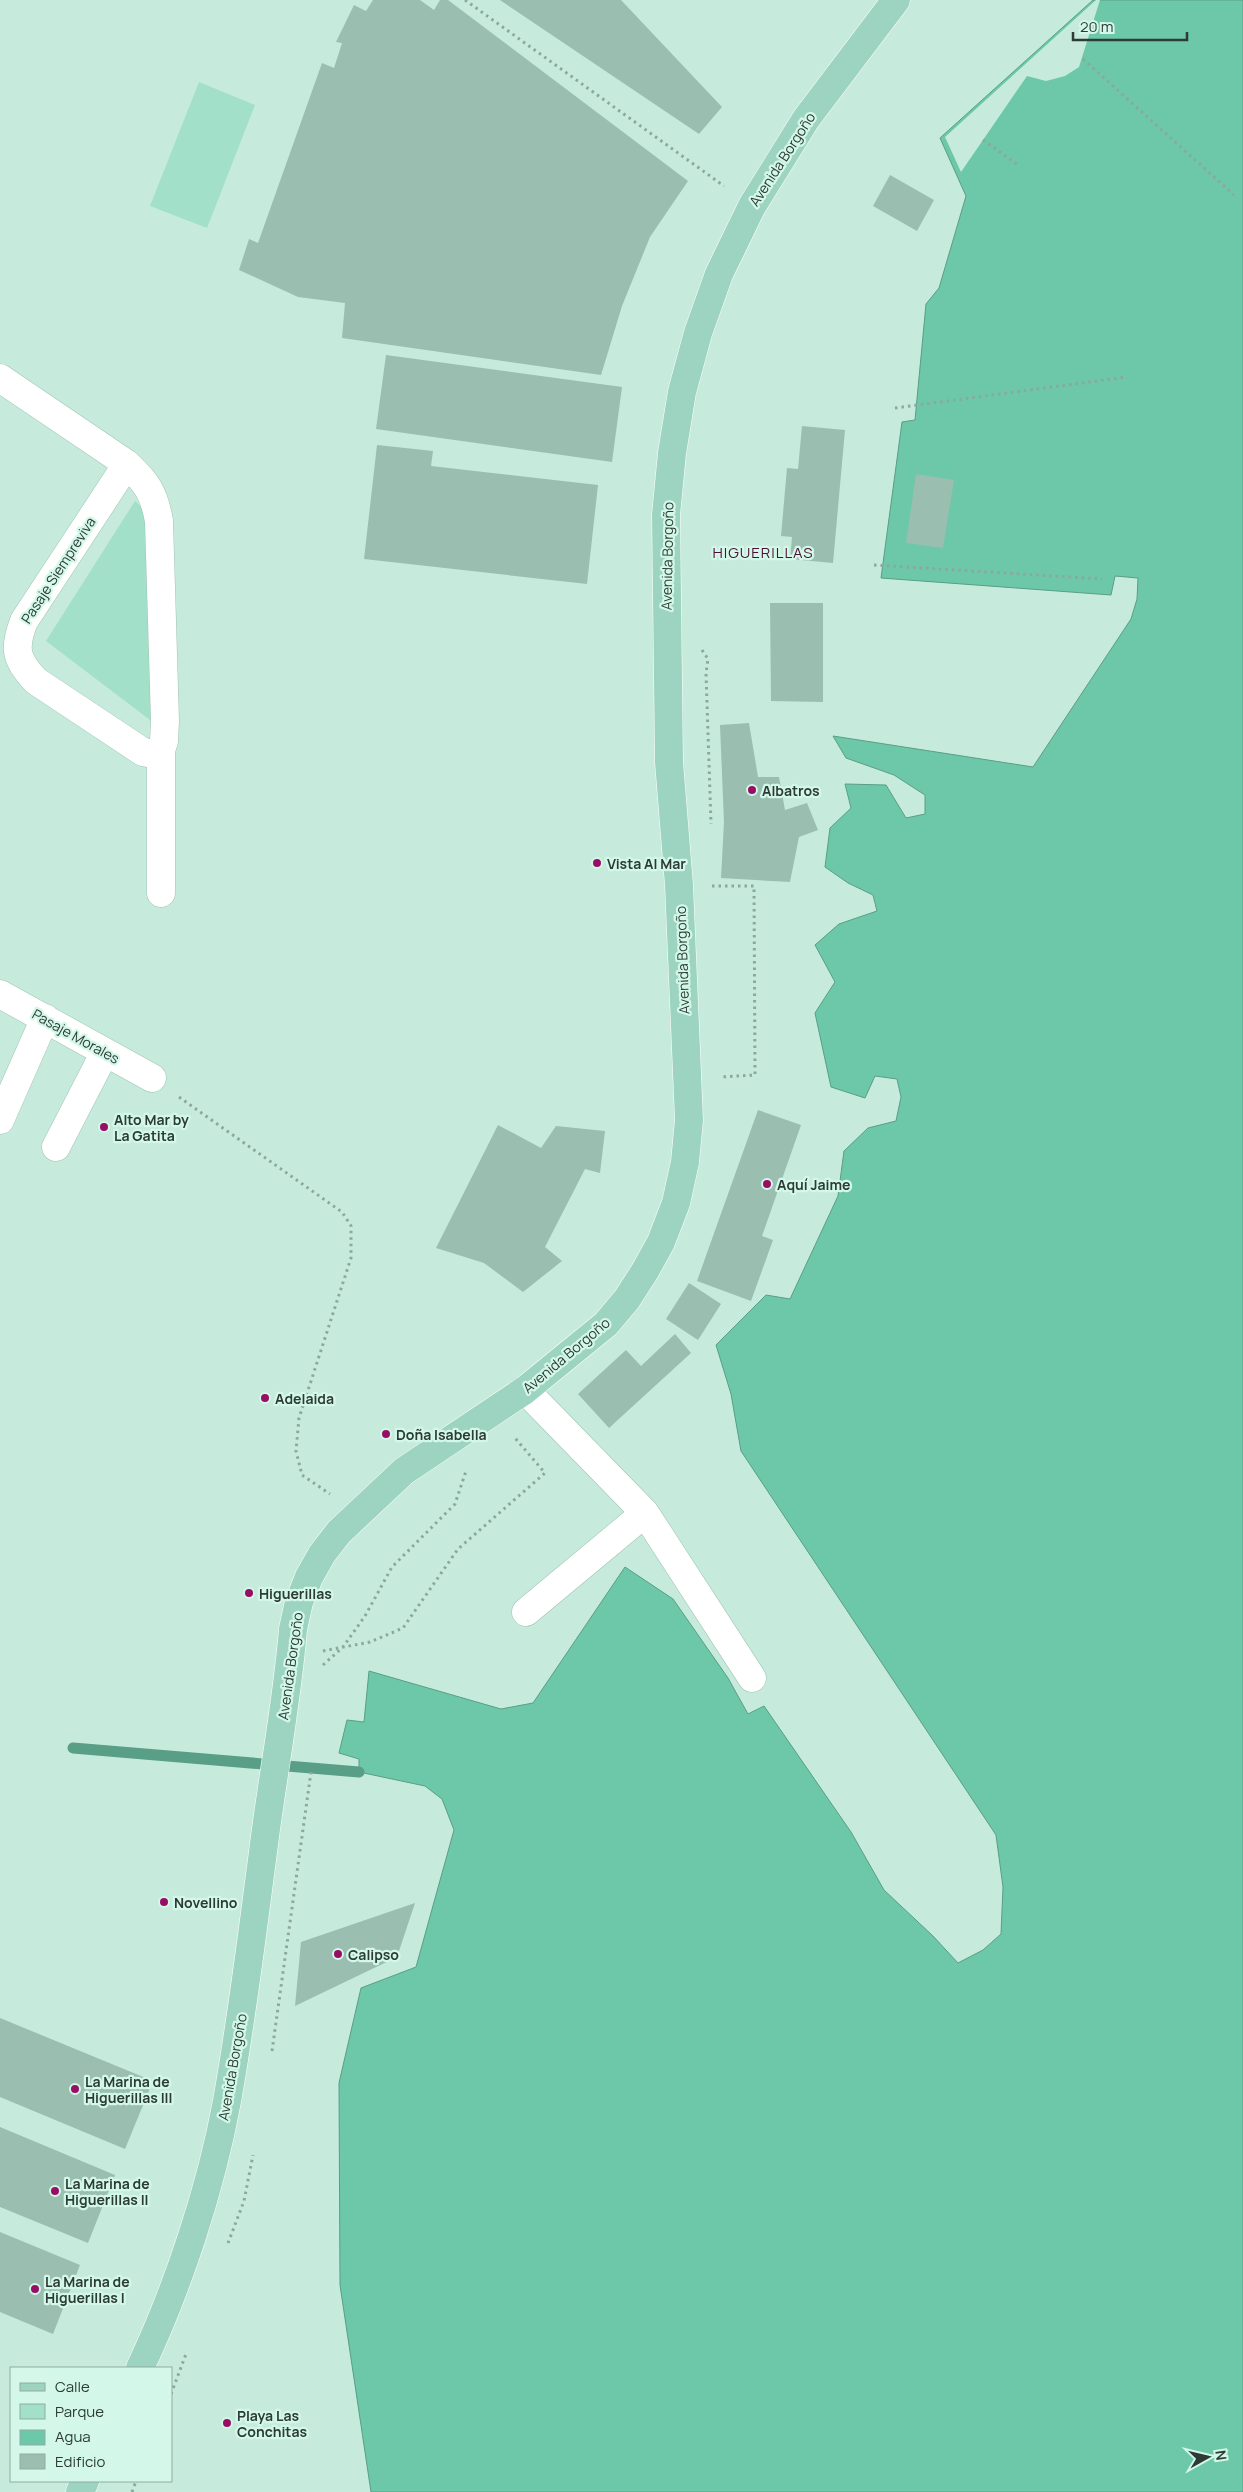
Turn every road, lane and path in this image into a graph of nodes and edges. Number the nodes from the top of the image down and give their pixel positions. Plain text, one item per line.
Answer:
1 (465, 0) edge
2 (896, 0) edge
3 (1083, 59) dead end
4 (983, 140) dead end
5 (1018, 165) dead end
6 (1234, 195) dead end
7 (752, 206) junction
8 (1127, 377) dead end
9 (0, 378) edge
10 (895, 408) dead end
11 (127, 464) junction
12 (874, 565) dead end
13 (1102, 579) dead end
14 (161, 750) junction
15 (679, 885) junction
16 (161, 893) dead end
17 (0, 994) edge
18 (45, 1018) junction
19 (105, 1052) junction
20 (152, 1078) joint
21 (687, 1078) junction
22 (0, 1120) edge
23 (56, 1146) dead end
24 (525, 1390) junction
25 (511, 1434) dead end
26 (358, 1513) junction
27 (645, 1513) junction
28 (526, 1612) dead end
29 (290, 1667) junction
30 (752, 1678) dead end
31 (140, 2367) edge

1 - 7 path
2 - 7 main road, Avenida Borgoño
3 - 6 path
4 - 5 path
7 - 15 main road, Avenida Borgoño
8 - 10 path
9 - 11 street
11 - 14 street
11 - 14 street, Pasaje Siempreviva
12 - 13 path
14 - 16 street
15 - 21 main road, Avenida Borgoño
15 - 21 path
17 - 18 street, Pasaje Morales
18 - 19 street, Pasaje Morales
18 - 22 street
19 - 20 street, Pasaje Morales
19 - 23 street
20 - 26 path
21 - 24 main road, Avenida Borgoño
24 - 26 main road, Avenida Borgoño
24 - 27 street
25 - 29 path
26 - 29 main road, Avenida Borgoño
27 - 28 street
27 - 30 street
29 - 31 main road, Avenida Borgoño

